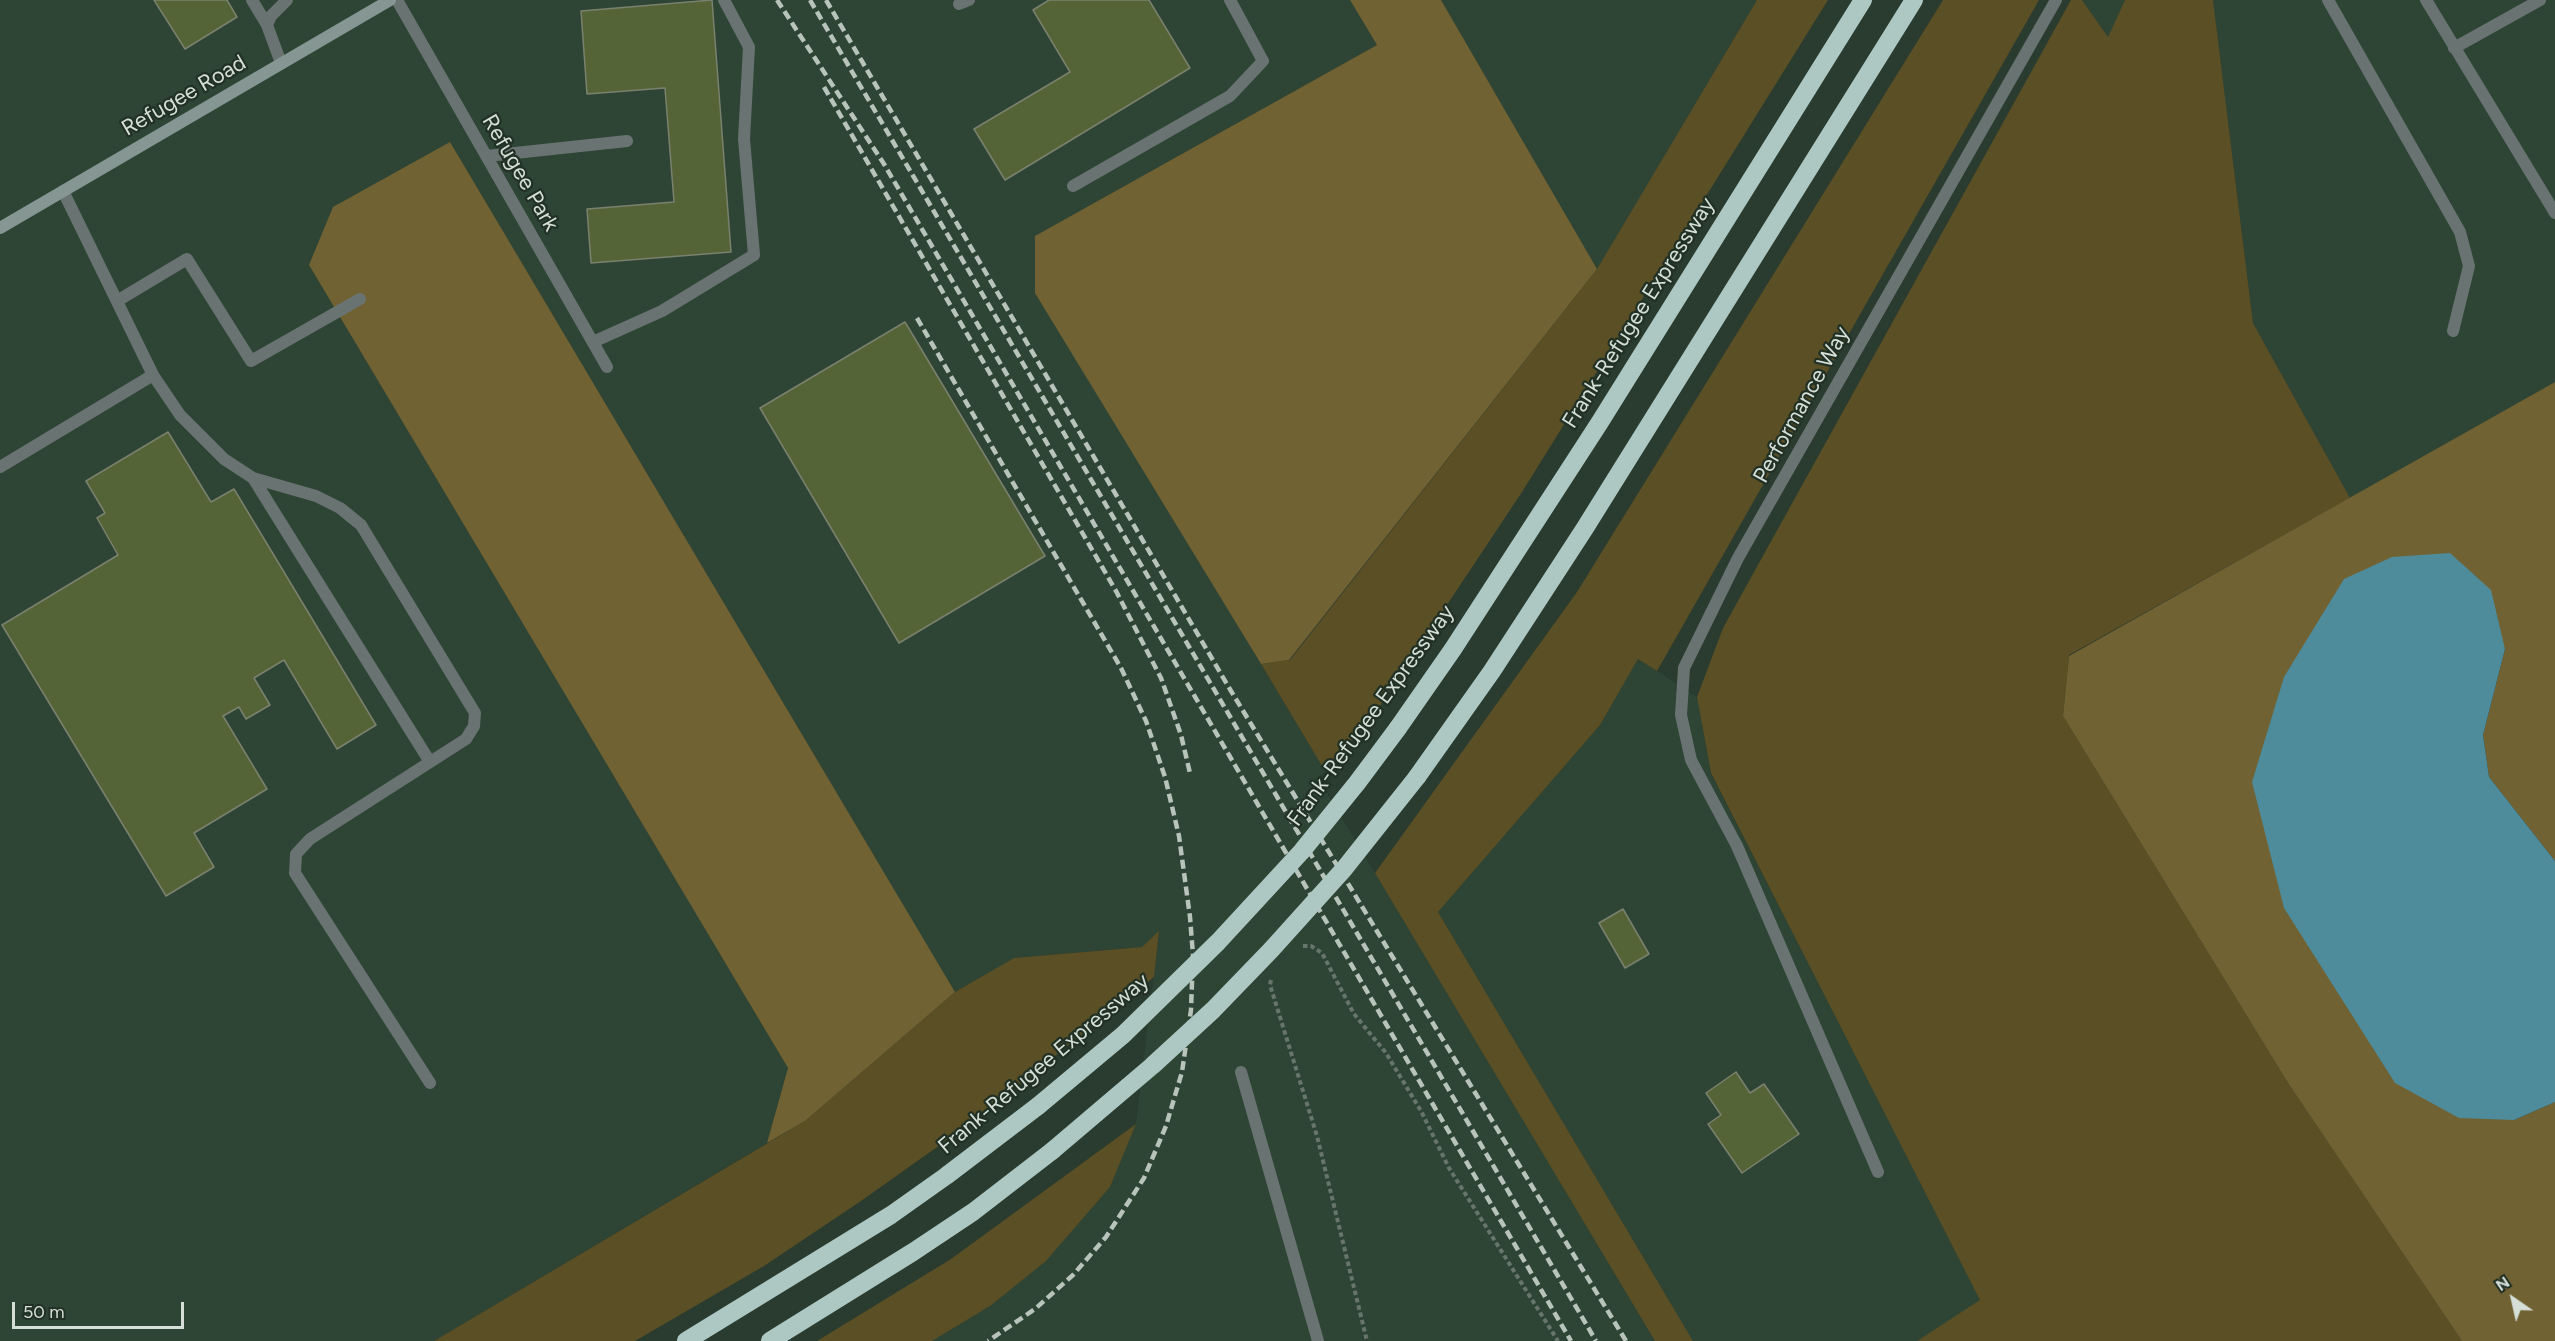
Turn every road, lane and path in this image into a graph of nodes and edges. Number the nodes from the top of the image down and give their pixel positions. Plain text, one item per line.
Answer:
1 (252, 0) edge
2 (287, 0) edge
3 (390, 0) edge
4 (397, 0) edge
5 (724, 0) edge
6 (1230, 0) edge
7 (1863, 0) edge
8 (1914, 0) edge
9 (2056, 0) edge
10 (2328, 0) edge
11 (2426, 0) edge
12 (2540, 0) edge
13 (267, 25) junction
14 (2454, 48) junction
15 (281, 63) junction
16 (627, 141) dead end
17 (487, 156) junction
18 (1073, 186) dead end
19 (63, 191) junction
20 (2555, 213) edge
21 (0, 228) edge
22 (360, 299) dead end
23 (117, 301) junction
24 (2453, 331) dead end
25 (593, 342) junction
26 (607, 367) dead end
27 (153, 375) junction
28 (0, 467) edge
29 (253, 478) junction
30 (430, 762) junction
31 (1300, 946) dead end
32 (1272, 973) dead end
33 (1241, 1072) dead end
34 (430, 1083) dead end
35 (1878, 1172) dead end
36 (686, 1341) edge
37 (770, 1341) edge
38 (1318, 1341) edge
39 (1367, 1341) edge
40 (1558, 1341) edge

1 - 13 street
2 - 13 street
3 - 15 main road, Refugee Road
4 - 17 street, Refugee Park
5 - 25 street
6 - 18 street
7 - 36 highway, Frank-Refugee Expressway, bridge
8 - 37 highway, bridge
9 - 35 street, Performance Way
10 - 24 street
11 - 14 street
12 - 14 street
13 - 15 street
14 - 20 street
15 - 19 main road, Refugee Road
16 - 17 street
17 - 25 street, Refugee Park
19 - 21 main road, Refugee Road
19 - 23 street
22 - 23 street
23 - 27 street
25 - 26 street, Refugee Park
27 - 28 street
27 - 29 street
29 - 30 street
29 - 30 street
30 - 34 street
31 - 40 path
32 - 39 path
33 - 38 street

